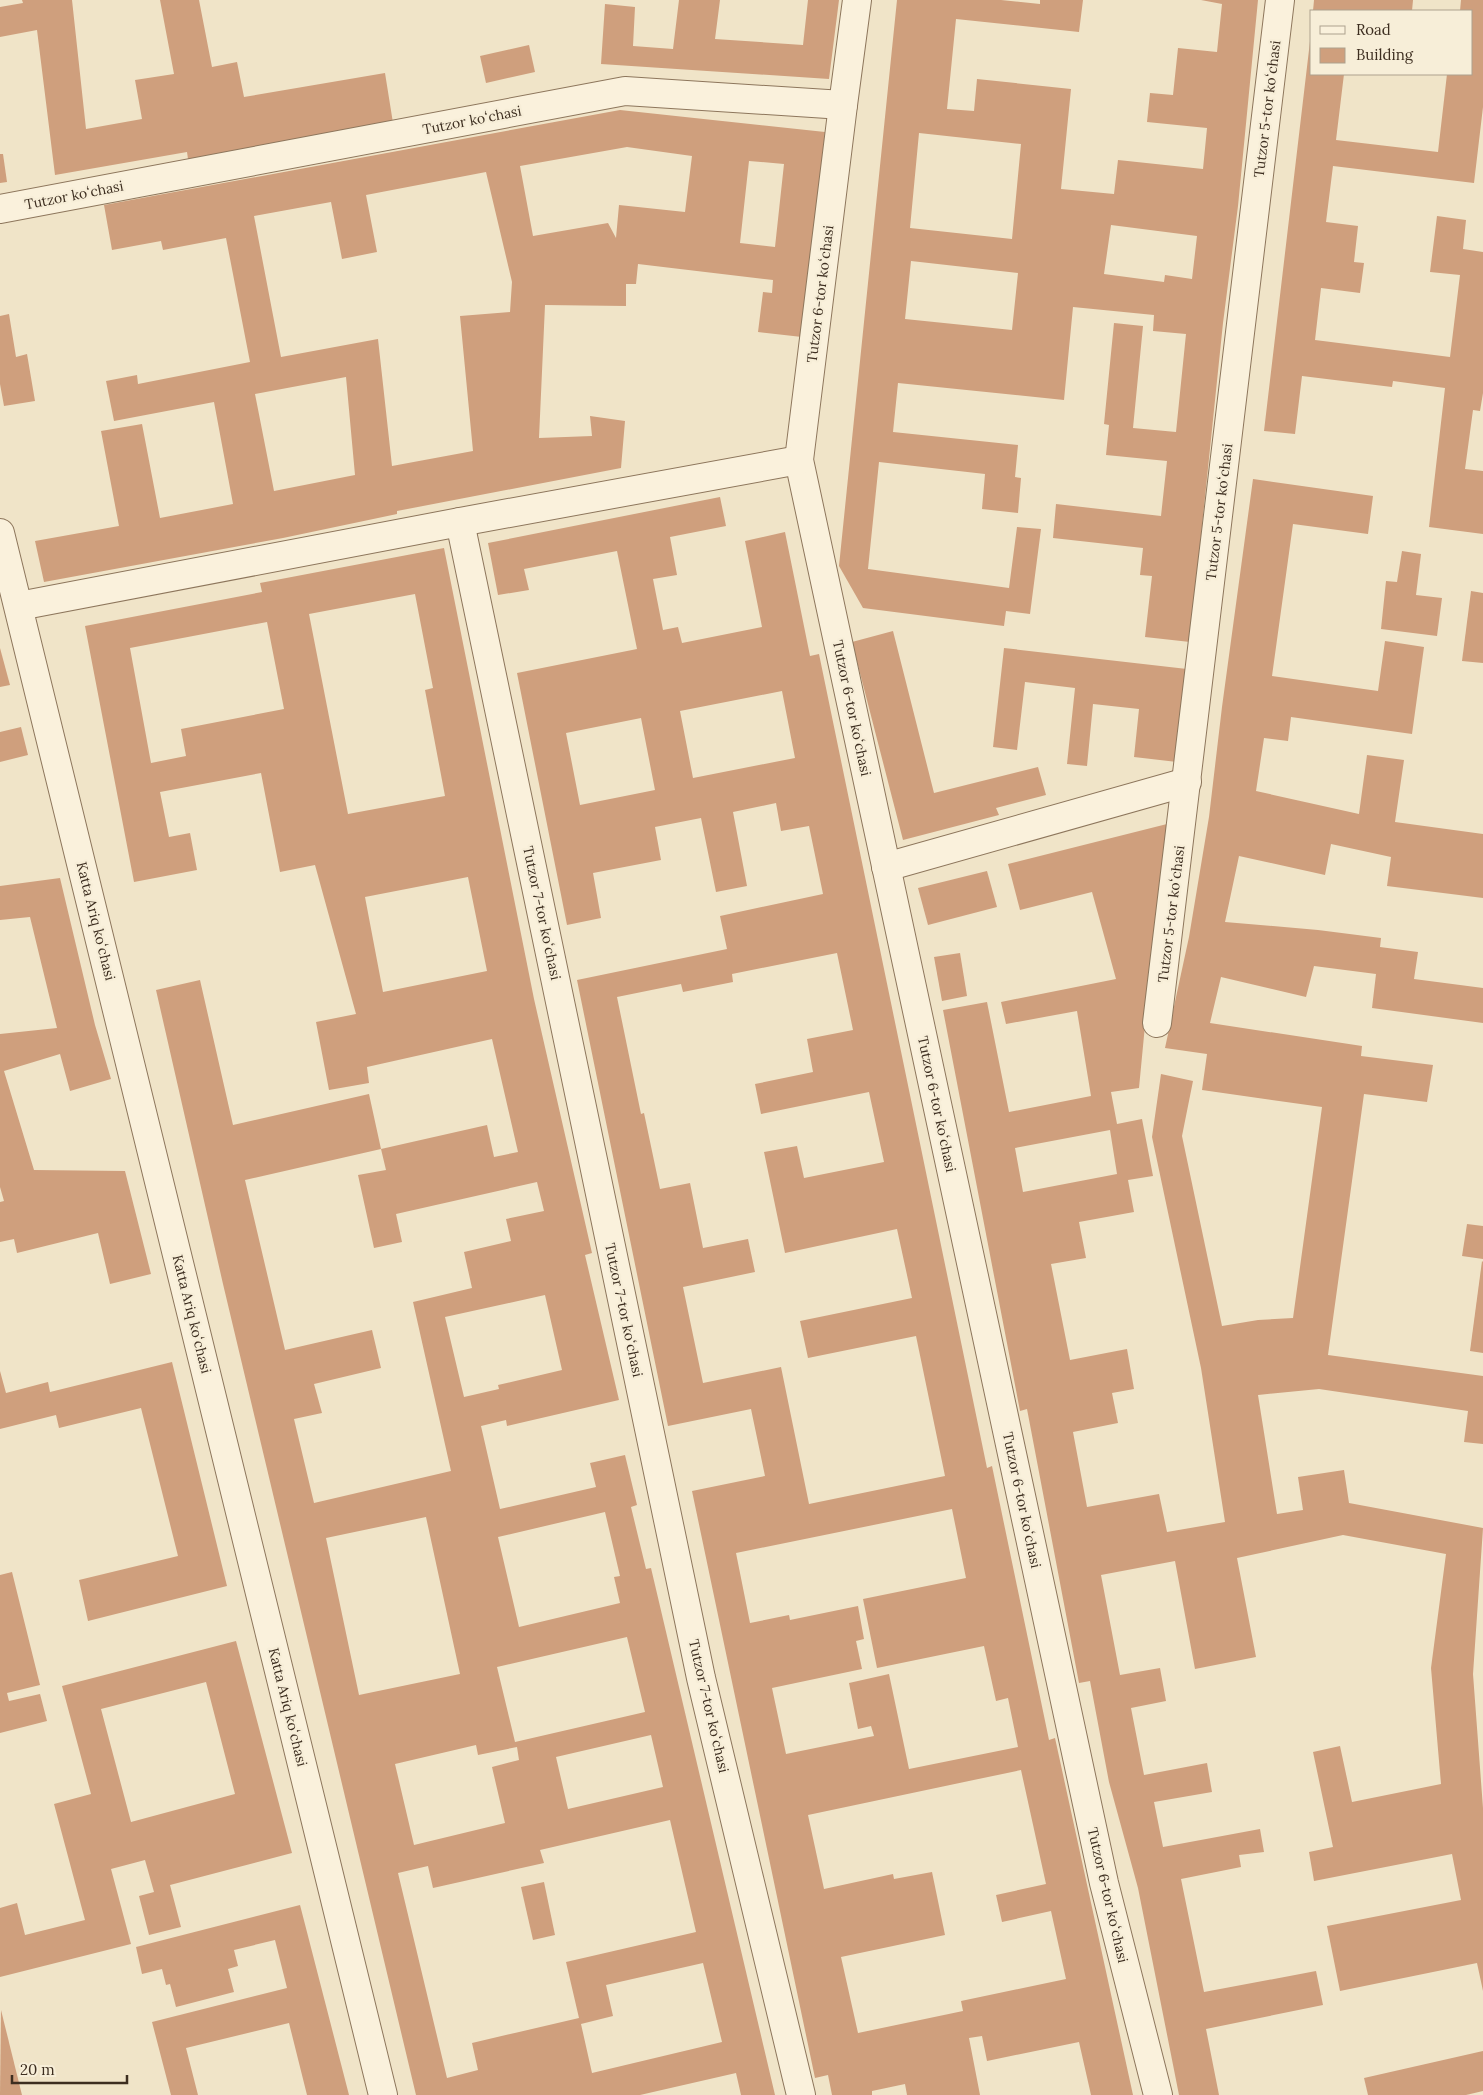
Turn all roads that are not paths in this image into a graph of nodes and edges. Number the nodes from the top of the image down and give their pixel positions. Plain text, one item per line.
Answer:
1 (857, 0) edge
2 (1280, 0) edge
3 (843, 105) junction
4 (0, 209) edge
5 (799, 460) junction
6 (460, 522) junction
7 (0, 533) edge
8 (19, 606) junction
9 (1187, 782) junction
10 (886, 867) junction
11 (1157, 1023) dead end
12 (383, 2095) edge
13 (801, 2095) edge
14 (1158, 2095) edge

1 - 3 street
2 - 9 street, Tutzor 5-tor koʻchasi
3 - 4 street, Tutzor koʻchasi
3 - 5 street, Tutzor 6-tor koʻchasi
5 - 6 street
5 - 10 street, Tutzor 6-tor koʻchasi
6 - 8 street
6 - 13 street, Tutzor 7-tor koʻchasi
7 - 8 street, Katta Ariq koʻchasi
8 - 12 street, Katta Ariq koʻchasi
9 - 10 street
9 - 11 street, Tutzor 5-tor koʻchasi
10 - 14 street, Tutzor 6-tor koʻchasi

